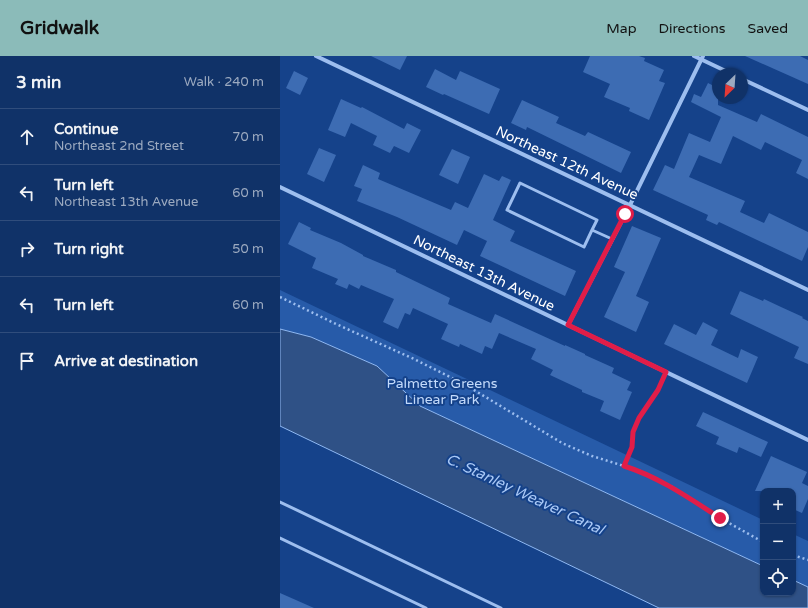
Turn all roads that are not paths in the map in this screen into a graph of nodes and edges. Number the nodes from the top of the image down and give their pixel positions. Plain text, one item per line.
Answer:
1 (316, 56) edge
2 (694, 56) edge
3 (702, 58) edge
4 (721, 68) edge
5 (748, 82) edge
6 (808, 110) edge
7 (280, 187) edge
8 (630, 205) junction
9 (592, 230) junction
10 (612, 239) junction
11 (808, 290) edge
12 (568, 325) junction
13 (808, 440) edge
14 (280, 502) edge
15 (280, 538) edge
16 (426, 608) edge
17 (501, 608) edge

1 - 8 street, Northeast 12th Avenue
2 - 3 street
3 - 4 street
3 - 8 street
5 - 6 street
7 - 12 street, Northeast 13th Avenue
8 - 10 street
8 - 11 street, Northeast 12th Avenue
9 - 9 lane
9 - 10 lane
10 - 12 street
12 - 13 street, Northeast 13th Avenue
14 - 17 lane
15 - 16 lane

